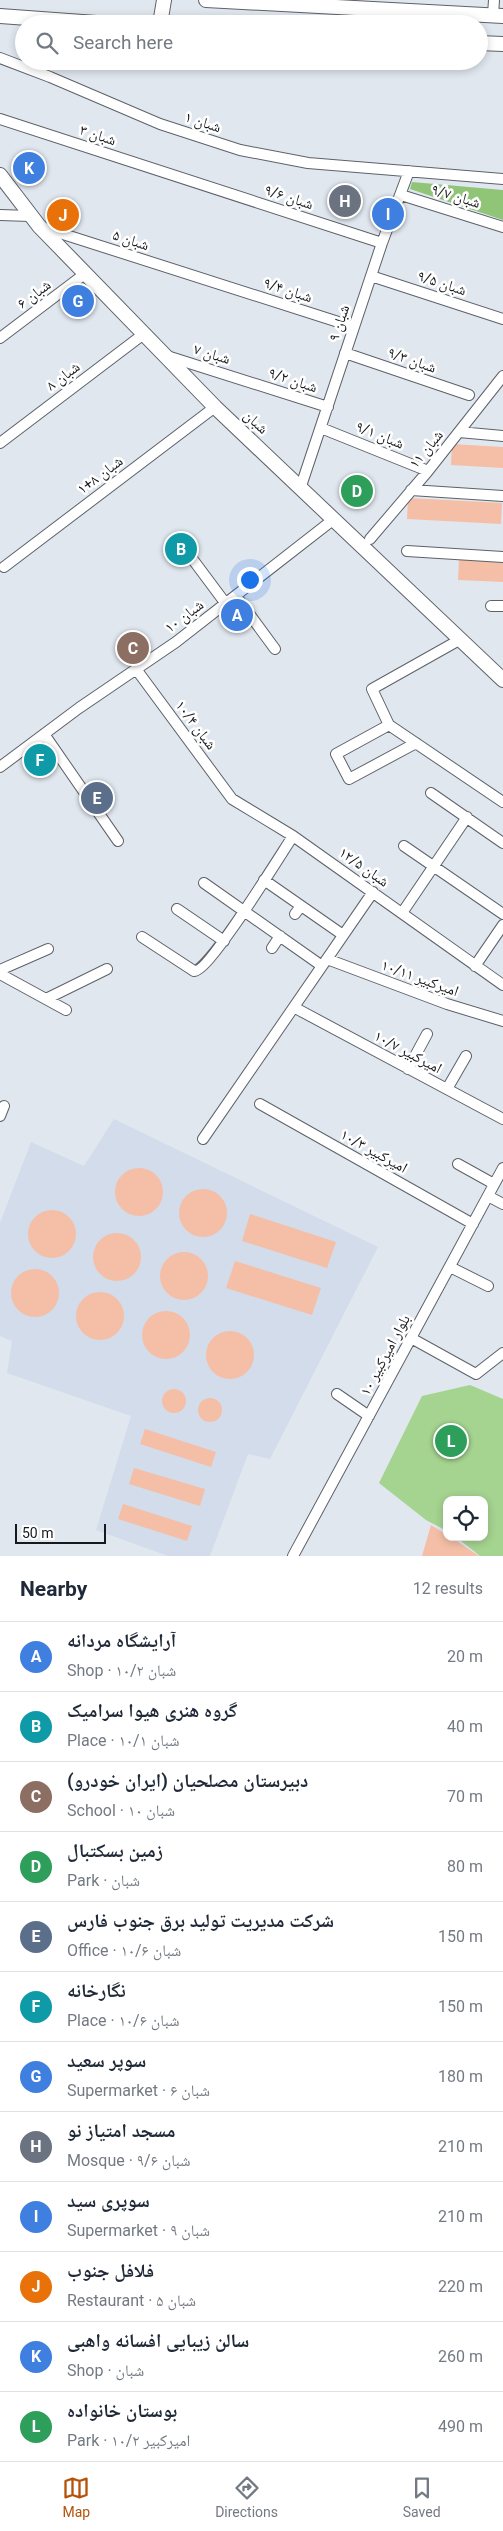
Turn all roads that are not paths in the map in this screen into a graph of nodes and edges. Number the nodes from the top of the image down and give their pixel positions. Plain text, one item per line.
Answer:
1 (164, 0) edge
2 (206, 0) edge
3 (494, 0) edge
4 (229, 1) edge
5 (162, 15) edge
6 (498, 15) edge
7 (0, 16) edge
8 (15, 17) edge
9 (488, 43) edge
10 (503, 44) edge
11 (0, 58) edge
12 (15, 64) edge
13 (32, 70) edge
14 (0, 119) edge
15 (409, 171) junction
16 (0, 175) edge
17 (503, 179) edge
18 (186, 180) joint
19 (400, 195) junction
20 (0, 215) edge
21 (35, 221) junction
22 (503, 226) edge
23 (382, 243) junction
24 (86, 273) junction
25 (371, 276) junction
26 (214, 282) joint
27 (503, 319) edge
28 (354, 327) junction
29 (145, 333) junction
30 (0, 338) edge
31 (345, 353) junction
32 (168, 356) junction
33 (503, 376) edge
34 (248, 381) joint
35 (469, 395) dead end
36 (215, 407) junction
37 (328, 407) junction
38 (321, 428) junction
39 (459, 432) junction
40 (503, 436) edge
41 (0, 443) edge
42 (428, 471) junction
43 (301, 486) junction
44 (412, 490) junction
45 (503, 496) edge
46 (334, 519) junction
47 (370, 539) dead end
48 (182, 546) dead end
49 (407, 551) dead end
50 (503, 557) edge
51 (4, 567) dead end
52 (236, 596) junction
53 (226, 604) junction
54 (491, 606) dead end
55 (503, 606) edge
56 (461, 640) junction
57 (275, 649) dead end
58 (136, 669) junction
59 (503, 680) edge
60 (389, 725) junction
61 (44, 734) junction
62 (416, 743) junction
63 (0, 767) edge
64 (431, 793) dead end
65 (232, 799) joint
66 (503, 802) edge
67 (467, 817) junction
68 (294, 836) junction
69 (118, 841) dead end
70 (503, 843) edge
71 (404, 846) dead end
72 (435, 866) junction
73 (264, 880) junction
74 (204, 882) dead end
75 (373, 892) junction
76 (177, 909) dead end
77 (244, 910) junction
78 (402, 914) junction
79 (503, 914) edge
80 (503, 925) edge
81 (344, 935) junction
82 (280, 936) junction
83 (142, 937) dead end
84 (224, 941) junction
85 (272, 948) dead end
86 (48, 949) dead end
87 (325, 962) junction
88 (475, 966) junction
89 (107, 969) dead end
90 (0, 970) edge
91 (0, 974) edge
92 (503, 985) edge
93 (46, 999) junction
94 (66, 1010) dead end
95 (299, 1010) dead end
96 (503, 1021) edge
97 (427, 1034) dead end
98 (466, 1056) dead end
99 (408, 1068) junction
100 (447, 1089) junction
101 (260, 1104) dead end
102 (4, 1106) dead end
103 (0, 1116) edge
104 (503, 1119) edge
105 (203, 1140) dead end
106 (458, 1164) dead end
107 (503, 1168) edge
108 (494, 1184) junction
109 (488, 1196) junction
110 (503, 1204) edge
111 (473, 1224) junction
112 (450, 1267) junction
113 (488, 1286) dead end
114 (411, 1338) junction
115 (503, 1353) edge
116 (336, 1394) dead end
117 (369, 1416) junction
118 (293, 1556) edge

1 - 5 street
2 - 4 street
3 - 6 street
4 - 6 street
7 - 8 street
9 - 10 street
11 - 12 street, ۱ شبان
13 - 15 street, ۱ شبان
14 - 18 street, ۳ شبان
15 - 17 street, ۱ شبان
15 - 19 street, ۹ شبان
16 - 21 street, شبان
18 - 23 street, ۹/۶ شبان
19 - 22 street, ۹/۷ شبان
19 - 23 street, ۹ شبان
20 - 21 street, ۵ شبان
21 - 24 street, شبان
21 - 26 street, ۵ شبان
23 - 25 street, ۹ شبان
24 - 29 street, شبان
24 - 30 street, ۶ شبان
25 - 27 street, ۹/۵ شبان
25 - 28 street, ۹ شبان
26 - 28 street, ۹/۴ شبان
28 - 31 street, ۹ شبان
29 - 32 street, شبان
29 - 41 street, ۸ شبان
31 - 35 street, ۹/۳ شبان
31 - 37 street, ۹ شبان
32 - 34 street, ۷ شبان
32 - 36 street, شبان
33 - 39 street, ۱۱ شبان
34 - 37 street, ۹/۲ شبان
36 - 43 street, شبان
36 - 51 street, ۱+۸ شبان
37 - 38 street, ۹ شبان
38 - 42 street, ۹/۱ شبان
38 - 43 street, ۹ شبان
39 - 40 street
39 - 42 street, ۱۱ شبان
42 - 44 street, ۱۱ شبان
43 - 46 street, شبان
44 - 45 street
44 - 47 street, ۱۱ شبان
46 - 52 street, ۱۰ شبان
46 - 56 street, شبان
48 - 53 street
49 - 50 street
52 - 53 street, ۱۰ شبان
52 - 57 street
53 - 58 street, ۱۰ شبان
54 - 55 street
56 - 59 street, شبان
56 - 60 street
58 - 61 street, ۱۰ شبان
58 - 65 street, ۱۰/۴ شبان
60 - 62 street
60 - 62 street
61 - 63 street, ۱۰ شبان
61 - 69 street
62 - 66 street
64 - 67 street
65 - 68 street, ۱۲/۵ شبان
67 - 70 street
67 - 72 street
68 - 73 street
68 - 75 street, ۱۲/۵ شبان
71 - 72 street
72 - 78 street
72 - 79 street
73 - 77 street
73 - 81 street
74 - 77 street, ۱۰/۱۱ امیرکبیر
75 - 78 street, ۱۲/۵ شبان
75 - 81 street
76 - 84 street
77 - 82 street, ۱۰/۱۱ امیرکبیر
77 - 84 street
78 - 88 street, ۱۲/۵ شبان
80 - 88 street
81 - 87 street
82 - 85 street
82 - 87 street, ۱۰/۱۱ امیرکبیر
83 - 84 street
86 - 90 street
87 - 96 street, ۱۰/۱۱ امیرکبیر
87 - 105 street
88 - 92 street, ۱۲/۵ شبان
89 - 93 street
91 - 93 street
93 - 94 street
95 - 99 street, ۱۰/۷ امیرکبیر
97 - 99 street
98 - 100 street
99 - 100 street, ۱۰/۷ امیرکبیر
100 - 104 street, ۱۰/۷ امیرکبیر
101 - 111 street, ۱۰/۳ امیرکبیر
102 - 103 street
106 - 108 street
107 - 108 street, ۱۰ بلوار امیرکبیر
108 - 109 street, ۱۰ بلوار امیرکبیر
109 - 110 street
109 - 111 street, ۱۰ بلوار امیرکبیر
111 - 112 street, ۱۰ بلوار امیرکبیر
112 - 113 street
112 - 114 street, ۱۰ بلوار امیرکبیر
114 - 115 street
114 - 117 street, ۱۰ بلوار امیرکبیر
116 - 117 street
117 - 118 street, ۱۰ بلوار امیرکبیر

